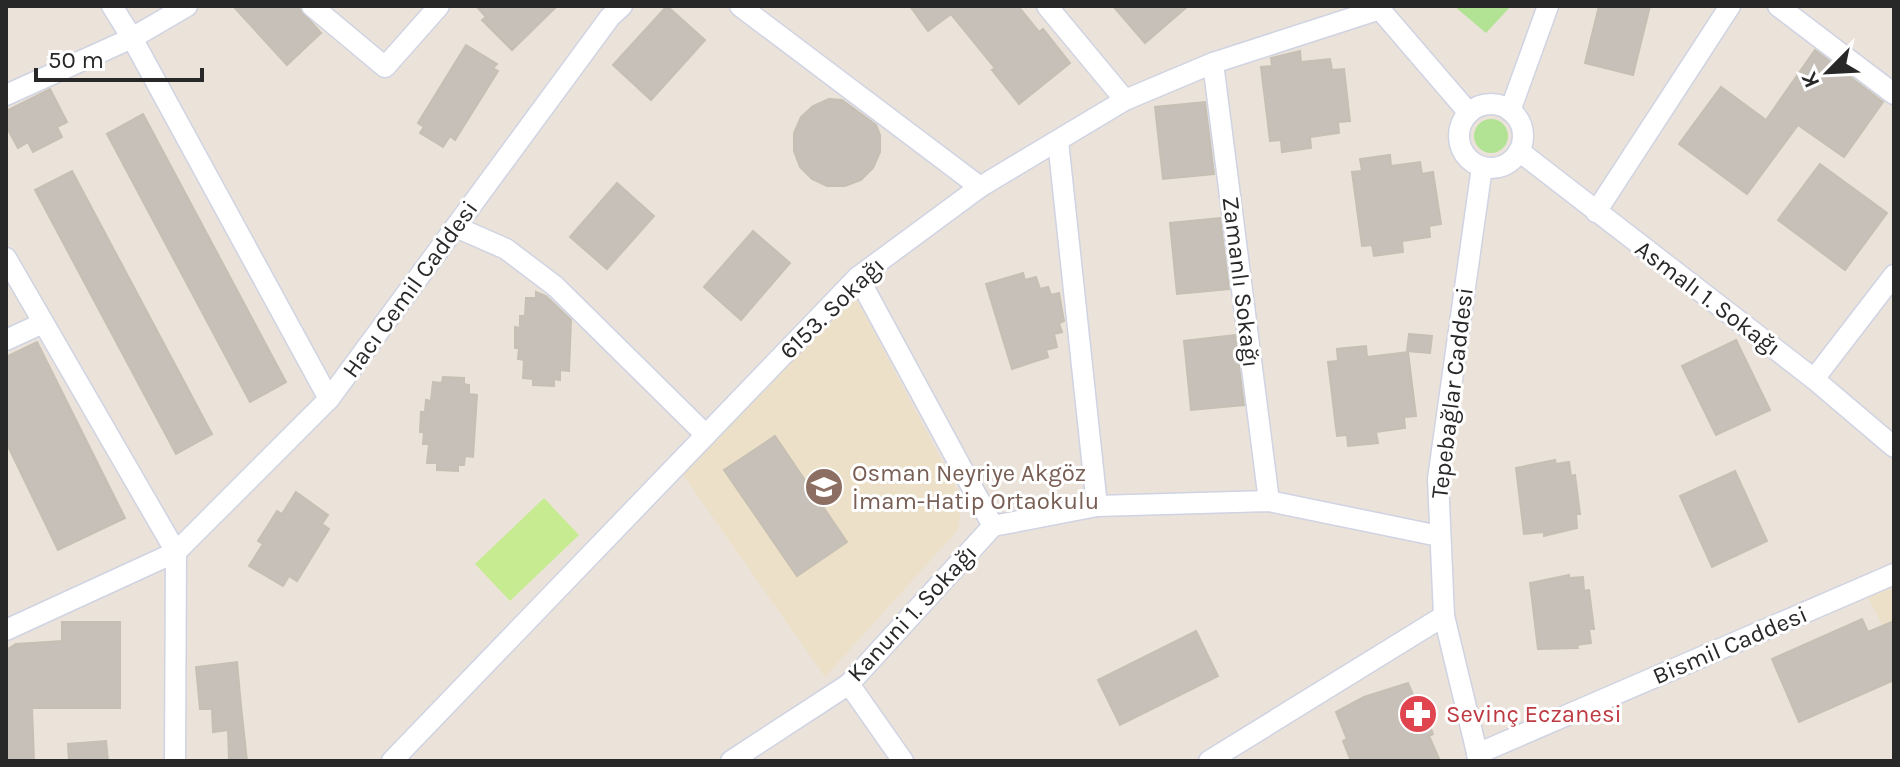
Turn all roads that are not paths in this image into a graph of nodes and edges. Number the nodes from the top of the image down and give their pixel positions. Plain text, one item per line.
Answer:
1 (112, 6) edge
2 (187, 6) edge
3 (312, 6) edge
4 (439, 6) edge
5 (622, 6) edge
6 (740, 6) edge
7 (1047, 6) edge
8 (1548, 6) edge
9 (1730, 6) edge
10 (1778, 6) edge
11 (1378, 8) edge
12 (132, 38) junction
13 (1213, 63) junction
14 (1894, 94) edge
15 (6, 95) edge
16 (1125, 100) junction
17 (1510, 111) junction
18 (1469, 113) junction
19 (1058, 141) junction
20 (1519, 151) junction
21 (1482, 167) junction
22 (980, 187) junction
23 (1596, 212) junction
24 (456, 227) junction
25 (6, 258) edge
26 (1894, 275) edge
27 (858, 277) junction
28 (43, 323) junction
29 (6, 340) edge
30 (1814, 379) junction
31 (329, 399) junction
32 (706, 435) junction
33 (1894, 447) edge
34 (1269, 501) junction
35 (1097, 506) junction
36 (993, 526) junction
37 (1439, 536) junction
38 (176, 552) junction
39 (1894, 574) edge
40 (1444, 616) junction
41 (6, 630) edge
42 (849, 684) junction
43 (1478, 758) edge
44 (175, 761) edge
45 (392, 761) edge
46 (731, 761) edge
47 (903, 761) edge
48 (1209, 761) edge

1 - 12 street
2 - 12 street
3 - 4 street
5 - 24 street, Hacı Cemil Caddesi
6 - 22 street
7 - 16 street
8 - 17 street
9 - 23 street
10 - 14 street
11 - 13 street, 6153. Sokağı
11 - 18 street
12 - 15 street
12 - 31 street
13 - 16 street, 6153. Sokağı
13 - 34 street, Zamanlı Sokağı
16 - 19 street, 6153. Sokağı
17 - 18 street
17 - 20 street
18 - 21 street
19 - 22 street, 6153. Sokağı
19 - 35 street
20 - 21 street
20 - 23 street, Asmalı 1. Sokağı
21 - 37 street, Tepebağlar Caddesi
22 - 27 street, 6153. Sokağı
23 - 30 street, Asmalı 1. Sokağı
24 - 31 street, Hacı Cemil Caddesi
24 - 32 street
25 - 28 street
26 - 30 street
27 - 32 street, 6153. Sokağı
27 - 36 street
28 - 29 street
28 - 38 street
30 - 33 street, Asmalı 1. Sokağı
31 - 38 street, Hacı Cemil Caddesi
32 - 45 street, 6153. Sokağı
34 - 35 street, Kanuni 1. Sokağı
34 - 37 street, Kanuni 1. Sokağı
35 - 36 street, Kanuni 1. Sokağı
36 - 42 street, Kanuni 1. Sokağı
37 - 40 street, Tepebağlar Caddesi
38 - 41 street
38 - 44 street
39 - 43 street, Bismil Caddesi
40 - 43 street, Tepebağlar Caddesi
40 - 48 street
42 - 46 street, Kanuni 1. Sokağı
42 - 47 street

